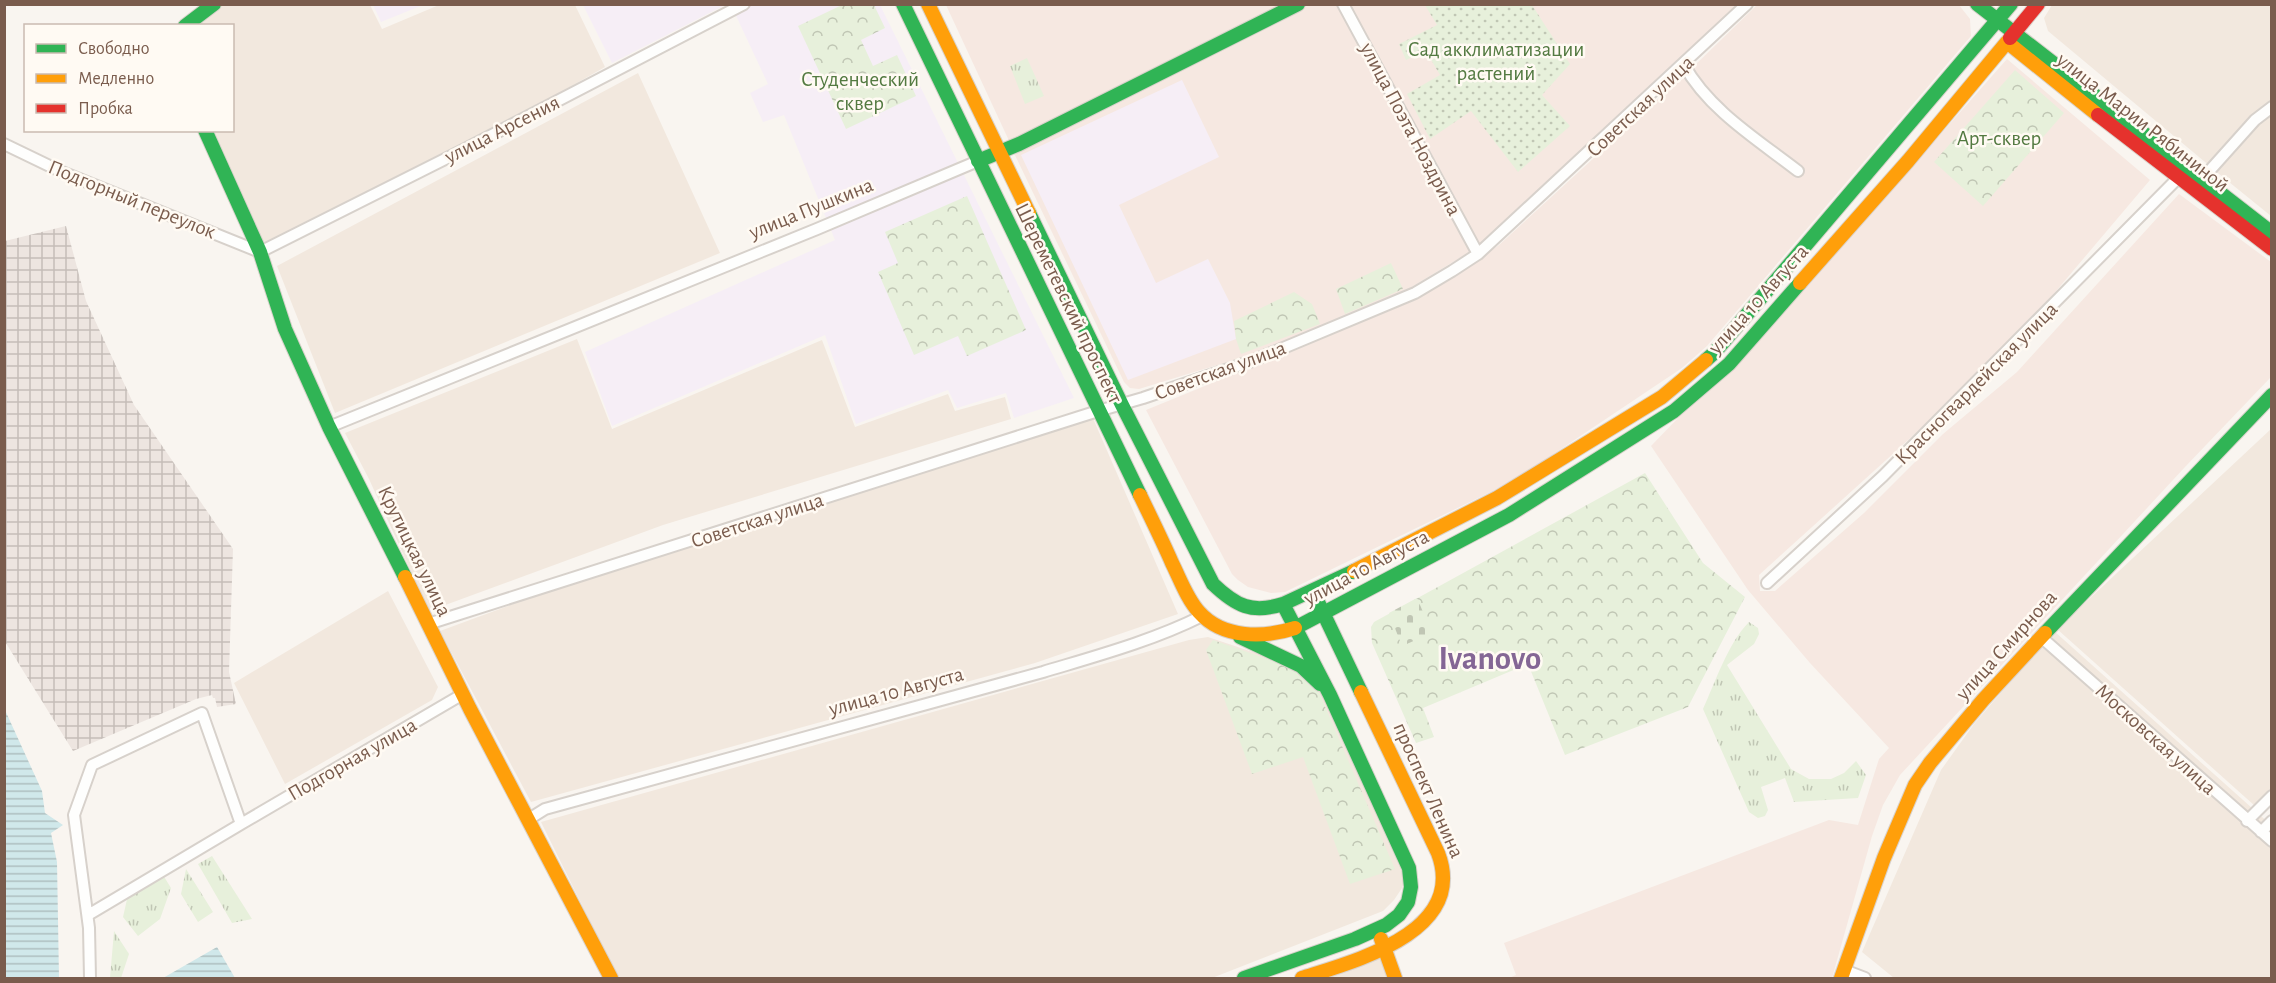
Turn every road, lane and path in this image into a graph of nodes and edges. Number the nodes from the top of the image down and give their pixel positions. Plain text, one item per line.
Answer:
1 (214, 4) edge
2 (744, 4) edge
3 (903, 4) edge
4 (928, 4) edge
5 (1298, 4) edge
6 (1343, 4) edge
7 (1748, 4) edge
8 (1977, 4) edge
9 (2011, 4) edge
10 (2038, 4) edge
11 (1997, 21) junction
12 (188, 24) edge
13 (2011, 37) junction
14 (1684, 65) junction
15 (2271, 107) edge
16 (206, 132) edge
17 (4, 144) edge
18 (1000, 152) junction
19 (978, 162) junction
20 (1798, 171) dead end
21 (2179, 177) junction
22 (2203, 178) junction
23 (2271, 233) edge
24 (2271, 249) edge
25 (260, 252) junction
26 (1478, 254) junction
27 (2271, 395) edge
28 (1122, 405) junction
29 (1098, 411) junction
30 (329, 427) junction
31 (1767, 583) dead end
32 (1313, 591) junction
33 (1357, 596) junction
34 (1227, 598) joint
35 (1283, 604) junction
36 (1324, 614) junction
37 (1202, 616) junction
38 (428, 624) junction
39 (1294, 628) junction
40 (1226, 629) junction
41 (2040, 637) junction
42 (1342, 650) junction
43 (463, 694) junction
44 (1330, 696) junction
45 (2271, 795) edge
46 (529, 819) junction
47 (2247, 821) junction
48 (2271, 821) edge
49 (241, 824) junction
50 (2261, 832) junction
51 (2271, 841) edge
52 (88, 915) junction
53 (1377, 930) junction
54 (1385, 948) junction
55 (1843, 974) edge
56 (90, 978) edge
57 (611, 978) edge
58 (1244, 978) edge
59 (1302, 978) edge
60 (1395, 978) edge
61 (1865, 978) edge

1 - 12 main road
2 - 25 street, улица Арсения
3 - 19 main road, Шереметевский проспект
4 - 18 main road, Шереметевский проспект
5 - 18 main road, улица Пушкина
6 - 26 street, улица Поэта Ноздрина
7 - 14 street, Советская улица
8 - 11 main road, улица Марии Рябининой
9 - 11 main road, улица 10 Августа
10 - 13 main road, улица 10 Августа
11 - 13 main road, улица Марии Рябининой
11 - 32 main road, улица 10 Августа
13 - 21 main road, улица Марии Рябининой
13 - 22 main road, улица Марии Рябининой
13 - 33 main road, улица 10 Августа
14 - 20 street
14 - 26 street, Советская улица
15 - 22 street
16 - 25 main road, Крутицкая улица
17 - 25 street, Подгорный переулок
18 - 19 main road, улица Пушкина
18 - 28 main road, Шереметевский проспект
19 - 29 main road, Шереметевский проспект
19 - 30 street, улица Пушкина
21 - 24 main road, улица Марии Рябининой
21 - 31 street, Красногвардейская улица
22 - 23 main road, улица Марии Рябининой
25 - 30 main road, Крутицкая улица
26 - 28 street, Советская улица
27 - 41 main road, улица Смирнова
28 - 29 street, Советская улица
28 - 34 main road, Шереметевский проспект
29 - 37 main road, Шереметевский проспект
29 - 38 street, Советская улица
30 - 38 main road, Крутицкая улица
32 - 35 main road, улица 10 Августа
32 - 36 main road, проспект Ленина
33 - 36 main road, улица 10 Августа
33 - 42 main road, проспект Ленина
34 - 35 main road, улица 10 Августа
35 - 39 main road
36 - 39 main road, улица 10 Августа
36 - 42 main road, проспект Ленина
37 - 40 main road, улица 10 Августа
37 - 46 street, улица 10 Августа
38 - 43 main road, Крутицкая улица
39 - 40 main road, улица 10 Августа
39 - 44 main road
40 - 44 main road
41 - 47 street, Московская улица
41 - 55 main road, улица Смирнова
42 - 54 main road, проспект Ленина
43 - 46 main road, Крутицкая улица
43 - 49 street, Подгорная улица
44 - 53 main road
45 - 47 street
46 - 57 main road, Крутицкая улица
47 - 50 street, Московская улица
48 - 50 street
49 - 52 street, Подгорная улица
49 - 52 street
50 - 51 street, Московская улица
52 - 56 street
53 - 54 main road
53 - 58 main road
54 - 59 main road, проспект Ленина
54 - 60 main road
55 - 61 street

